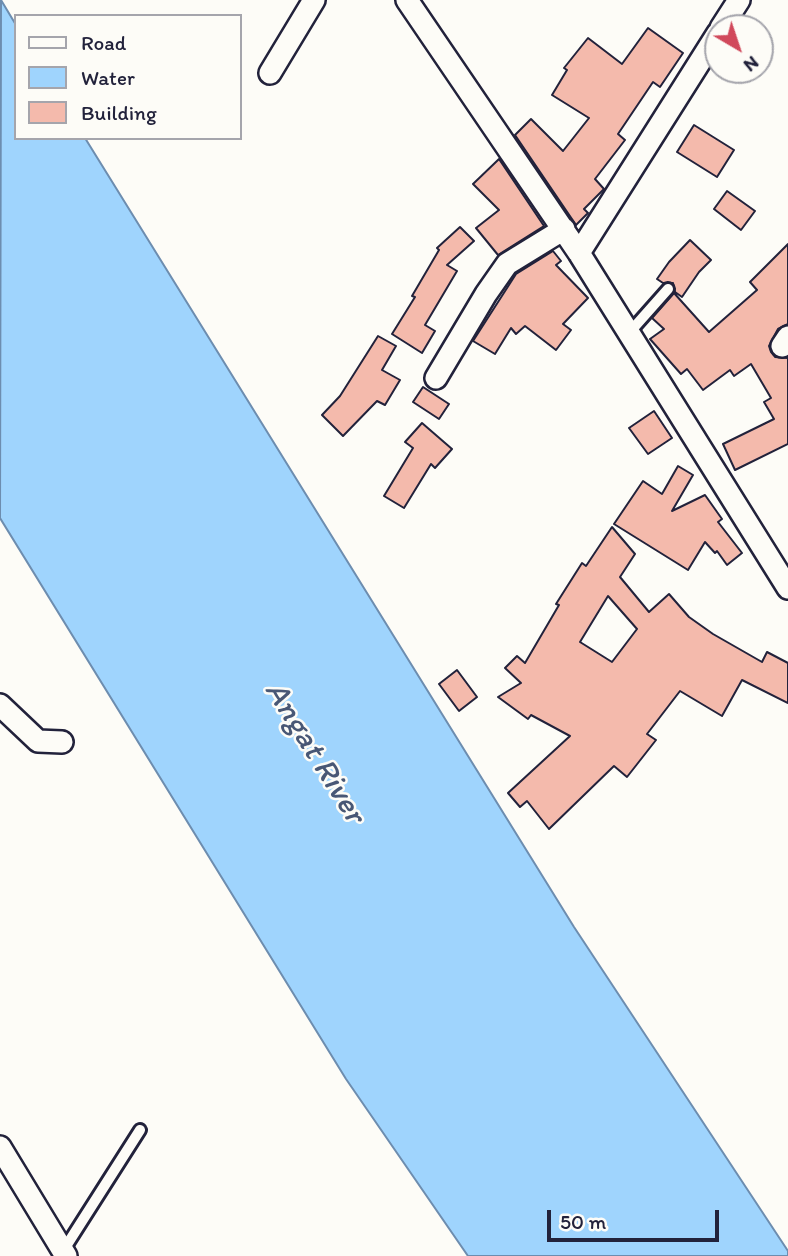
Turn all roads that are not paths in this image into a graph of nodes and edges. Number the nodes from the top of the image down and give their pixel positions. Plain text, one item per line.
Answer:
1 (314, 0) edge
2 (407, 0) edge
3 (704, 55) edge
4 (270, 72) dead end
5 (564, 229) junction
6 (579, 253) junction
7 (668, 289) dead end
8 (629, 333) junction
9 (436, 378) dead end
10 (788, 588) edge
11 (0, 705) edge
12 (62, 742) dead end
13 (140, 1130) dead end
14 (0, 1147) edge
15 (65, 1253) edge

1 - 4 street
2 - 5 street
3 - 6 street
5 - 6 street
5 - 9 street
6 - 8 street
7 - 8 lane
8 - 10 street
11 - 12 street
13 - 15 lane
14 - 15 street

